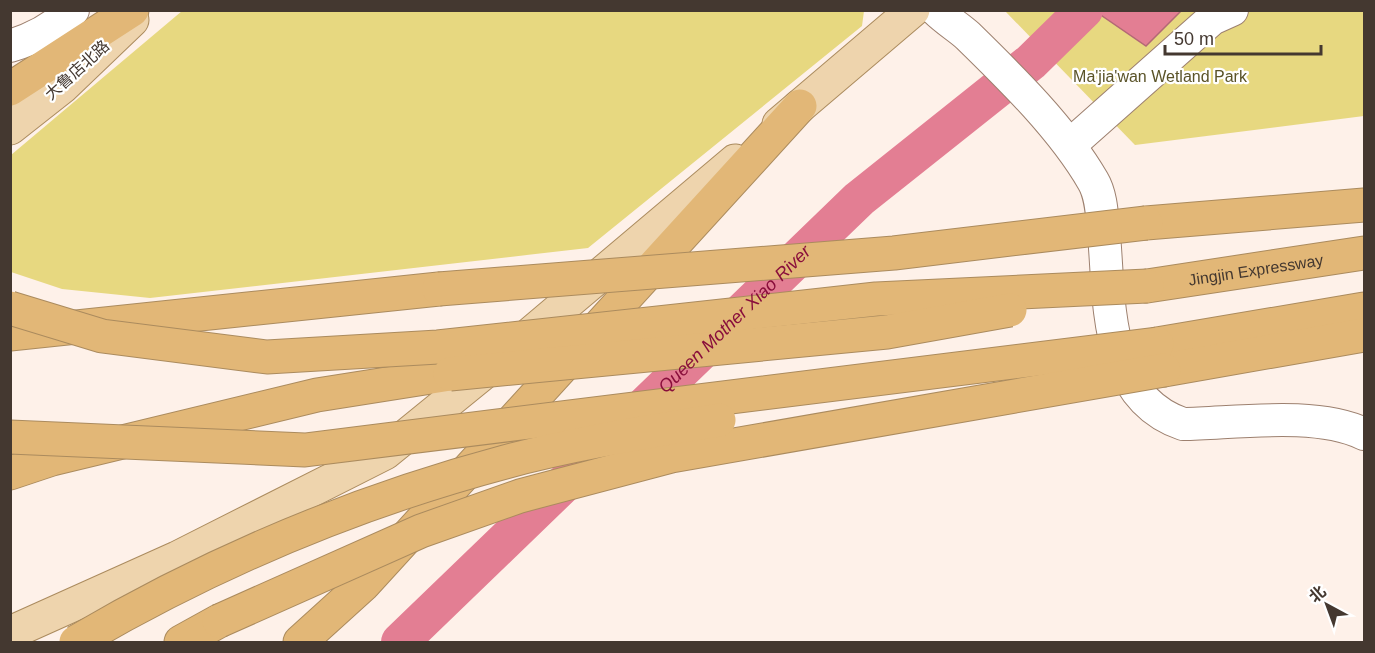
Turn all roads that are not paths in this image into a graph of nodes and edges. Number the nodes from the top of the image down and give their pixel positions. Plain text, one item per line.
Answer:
1 (74, 10) edge
2 (913, 10) edge
3 (936, 10) edge
4 (1232, 10) edge
5 (124, 17) edge
6 (10, 46) edge
7 (10, 89) edge
8 (800, 106) junction
9 (10, 128) edge
10 (1070, 145) junction
11 (1365, 205) edge
12 (1365, 253) edge
13 (1147, 286) junction
14 (10, 308) edge
15 (1365, 309) edge
16 (10, 334) edge
17 (1365, 335) edge
18 (1161, 357) junction
19 (1365, 434) edge
20 (10, 437) edge
21 (10, 473) edge
22 (10, 633) edge
23 (76, 642) edge
24 (181, 642) edge
25 (300, 642) edge

1 - 6 street
2 - 8 main road
3 - 10 street
4 - 10 street
5 - 7 highway
5 - 9 main road, 大鲁店北路
8 - 22 main road
8 - 25 highway
10 - 19 street
11 - 16 highway, bridge
12 - 13 highway, Jingjin Expressway
13 - 14 highway, bridge
13 - 21 highway, bridge
15 - 18 highway
17 - 18 highway
18 - 20 highway, bridge
18 - 23 highway, bridge
18 - 24 highway, bridge

